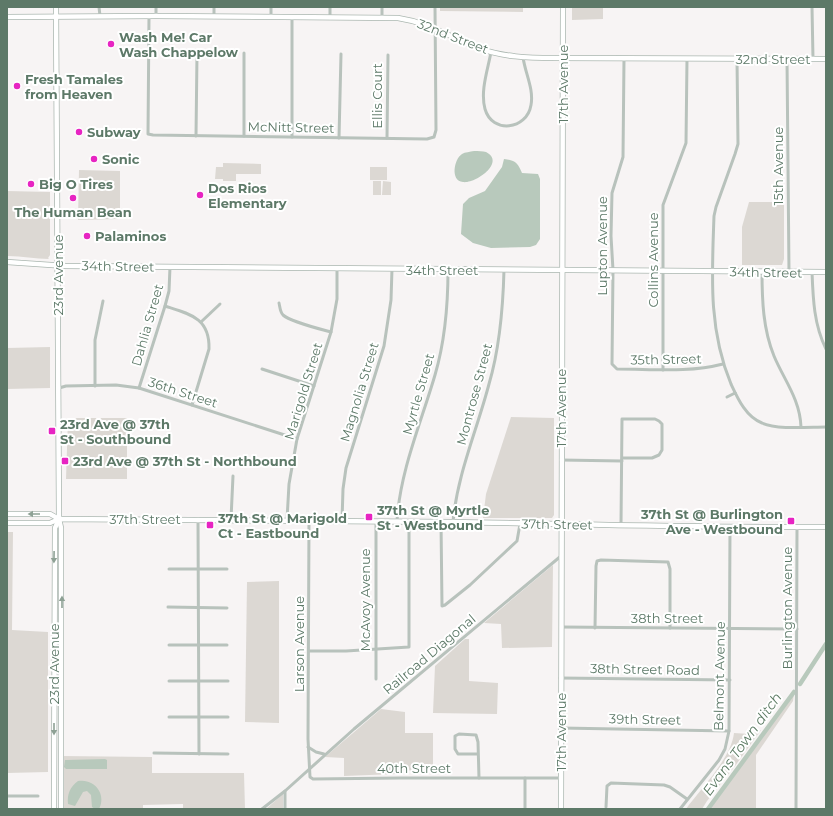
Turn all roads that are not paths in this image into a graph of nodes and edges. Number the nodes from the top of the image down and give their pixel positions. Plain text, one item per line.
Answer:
1 (56, 7) edge
2 (99, 7) edge
3 (156, 7) edge
4 (214, 7) edge
5 (271, 7) edge
6 (330, 7) edge
7 (382, 7) edge
8 (435, 7) edge
9 (563, 7) edge
10 (812, 7) edge
11 (100, 16) junction
12 (149, 16) junction
13 (156, 16) junction
14 (7, 17) edge
15 (56, 17) junction
16 (214, 17) junction
17 (271, 18) junction
18 (292, 18) junction
19 (330, 18) junction
20 (382, 18) junction
21 (435, 28) junction
22 (491, 52) junction
23 (244, 53) dead end
24 (197, 54) dead end
25 (341, 54) dead end
26 (388, 55) dead end
27 (523, 57) junction
28 (564, 58) junction
29 (624, 59) junction
30 (687, 59) junction
31 (737, 59) junction
32 (787, 59) junction
33 (813, 59) junction
34 (826, 59) edge
35 (196, 136) junction
36 (244, 136) junction
37 (292, 137) junction
38 (340, 138) junction
39 (387, 138) junction
40 (7, 262) edge
41 (58, 266) junction
42 (170, 267) junction
43 (337, 269) junction
44 (392, 269) junction
45 (448, 270) junction
46 (504, 270) junction
47 (562, 270) junction
48 (613, 270) junction
49 (663, 271) junction
50 (712, 271) junction
51 (762, 271) junction
52 (789, 272) junction
53 (812, 272) junction
54 (826, 272) edge
55 (103, 301) dead end
56 (279, 303) dead end
57 (220, 304) dead end
58 (165, 306) junction
59 (201, 322) junction
60 (331, 332) junction
61 (826, 350) edge
62 (612, 364) joint
63 (723, 364) junction
64 (262, 370) dead end
65 (663, 370) junction
66 (95, 386) junction
67 (314, 386) junction
68 (58, 388) junction
69 (139, 388) junction
70 (735, 393) junction
71 (726, 397) dead end
72 (192, 405) junction
73 (801, 427) junction
74 (826, 427) edge
75 (298, 439) junction
76 (622, 459) junction
77 (561, 460) junction
78 (233, 476) dead end
79 (7, 514) edge
80 (59, 519) junction
81 (198, 519) junction
82 (230, 519) junction
83 (287, 520) junction
84 (309, 520) junction
85 (342, 521) junction
86 (376, 521) junction
87 (397, 521) junction
88 (409, 521) junction
89 (441, 522) junction
90 (453, 522) junction
91 (7, 523) edge
92 (520, 524) junction
93 (561, 525) junction
94 (621, 525) junction
95 (730, 527) junction
96 (797, 528) junction
97 (826, 528) edge
98 (561, 556) junction
99 (169, 569) dead end
100 (198, 569) junction
101 (227, 569) dead end
102 (168, 607) dead end
103 (198, 608) junction
104 (227, 608) dead end
105 (561, 627) junction
106 (595, 628) junction
107 (670, 628) junction
108 (797, 628) junction
109 (730, 629) junction
110 (169, 645) dead end
111 (198, 645) junction
112 (227, 645) dead end
113 (375, 649) junction
114 (309, 651) junction
115 (376, 678) dead end
116 (560, 678) junction
117 (730, 680) junction
118 (169, 681) dead end
119 (198, 681) junction
120 (228, 682) dead end
121 (169, 717) dead end
122 (199, 717) junction
123 (228, 717) dead end
124 (561, 728) junction
125 (730, 730) junction
126 (308, 747) junction
127 (154, 754) dead end
128 (199, 754) junction
129 (228, 754) dead end
130 (324, 754) junction
131 (478, 754) junction
132 (310, 768) junction
133 (479, 778) junction
134 (525, 778) junction
135 (560, 778) junction
136 (285, 791) junction
137 (7, 796) edge
138 (38, 796) dead end
139 (687, 799) junction
140 (606, 807) dead end
141 (54, 809) edge
142 (61, 809) edge
143 (262, 809) edge
144 (285, 809) edge
145 (525, 809) edge
146 (561, 809) edge
147 (680, 809) edge
148 (796, 809) edge

1 - 15 main road, 23rd Avenue
2 - 11 street
3 - 13 street
4 - 16 street
5 - 17 street
6 - 19 street
7 - 20 street
8 - 21 street
9 - 28 main road, 17th Avenue
10 - 33 street
11 - 12 main road, 32nd Street
11 - 15 main road, 32nd Street
12 - 13 main road, 32nd Street
12 - 35 street, McNitt Street
13 - 16 main road, 32nd Street
14 - 15 main road, 32nd Street
15 - 41 main road, 23rd Avenue
16 - 17 main road, 32nd Street
17 - 18 main road, 32nd Street
18 - 19 main road, 32nd Street
18 - 37 street
19 - 20 main road, 32nd Street
20 - 21 main road, 32nd Street
21 - 22 main road, 32nd Street
21 - 39 street, McNitt Street
22 - 27 main road, 32nd Street
22 - 27 street
23 - 36 street
24 - 35 street
25 - 38 street
26 - 39 street, Ellis Court
27 - 28 main road, 32nd Street
28 - 29 main road, 32nd Street
28 - 47 main road, 17th Avenue
29 - 30 main road, 32nd Street
29 - 48 street, Lupton Avenue
30 - 31 main road, 32nd Street
30 - 49 street, Collins Avenue
31 - 32 main road, 32nd Street
31 - 50 street
32 - 33 main road, 32nd Street
32 - 52 street, 15th Avenue
33 - 34 main road, 32nd Street
35 - 36 street, McNitt Street
36 - 37 street, McNitt Street
37 - 38 street, McNitt Street
38 - 39 street, McNitt Street
40 - 41 main road, 34th Street
41 - 42 main road, 34th Street
41 - 68 main road, 23rd Avenue
42 - 43 main road, 34th Street
42 - 58 street, Dahlia Street
43 - 44 main road, 34th Street
43 - 60 street, Marigold Street
44 - 45 main road, 34th Street
44 - 85 street, Magnolia Street
45 - 46 main road, 34th Street
45 - 87 street, Myrtle Street
46 - 47 main road, 34th Street
46 - 90 street, Montrose Street
47 - 48 main road, 34th Street
47 - 77 main road, 17th Avenue
48 - 49 main road, 34th Street
48 - 62 street, Lupton Avenue
49 - 50 main road, 34th Street
49 - 65 street, Collins Avenue
50 - 51 main road, 34th Street
50 - 63 street
51 - 52 main road, 34th Street
51 - 73 street
52 - 53 main road, 34th Street
53 - 54 main road, 34th Street
53 - 61 street
55 - 66 street
56 - 60 street
57 - 59 street
58 - 59 street
58 - 69 street, Dahlia Street
59 - 72 street
60 - 67 street, Marigold Street
62 - 65 street, 35th Street
63 - 65 street, 35th Street
63 - 70 street
64 - 67 street
66 - 68 street, 36th Street
66 - 69 street, 36th Street
67 - 75 street, Marigold Street
68 - 80 main road, 23rd Avenue
69 - 72 street, 36th Street
70 - 71 street
70 - 73 street
72 - 75 street, 36th Street
73 - 74 street
75 - 83 street, Marigold Street
76 - 76 street
76 - 77 street
76 - 94 street
77 - 93 main road, 17th Avenue
78 - 82 street
80 -> 79 main road, 37th Street
80 - 81 main road, 37th Street
80 - 91 main road, 37th Street
80 -> 141 main road, 23rd Avenue
142 -> 80 main road, 23rd Avenue
81 - 82 main road, 37th Street
81 - 100 street
82 - 83 main road, 37th Street
83 - 84 main road, 37th Street
84 - 85 main road, 37th Street
84 - 114 street, Larson Avenue
85 - 86 main road, 37th Street
86 - 87 main road, 37th Street
86 - 113 street, McAvoy Avenue
87 - 88 main road, 37th Street
88 - 89 main road, 37th Street
88 - 113 street
89 - 90 main road, 37th Street
89 - 92 street
90 - 92 main road, 37th Street
92 - 93 main road, 37th Street
93 - 94 main road, 37th Street
93 - 98 main road, 17th Avenue
94 - 95 main road, 37th Street
95 - 96 main road, 37th Street
95 - 109 street, Belmont Avenue
96 - 97 main road, 37th Street
96 - 108 street, Burlington Avenue
98 - 105 main road, 17th Avenue
98 - 130 street, Railroad Diagonal
99 - 100 street
100 - 101 street
100 - 103 street
102 - 103 street
103 - 104 street
103 - 111 street
105 - 106 street, 38th Street
105 - 116 main road, 17th Avenue
106 - 107 street, 38th Street
106 - 107 street
107 - 109 street, 38th Street
108 - 109 street, 38th Street
108 - 148 street, Burlington Avenue
109 - 117 street, Belmont Avenue
110 - 111 street
111 - 112 street
111 - 119 street
113 - 114 street
113 - 115 street, McAvoy Avenue
114 - 126 street, Larson Avenue
116 - 117 street, 38th Street Road
116 - 124 main road, 17th Avenue
117 - 125 street, Belmont Avenue
118 - 119 street
119 - 120 street
119 - 122 street
121 - 122 street
122 - 123 street
122 - 128 street
124 - 125 street, 39th Street
124 - 135 main road, 17th Avenue
125 - 139 street, Belmont Avenue
126 - 130 street
126 - 132 street, Larson Avenue
127 - 128 street
128 - 129 street
130 - 132 street, Railroad Diagonal
131 - 131 street
131 - 133 street
132 - 133 street, 40th Street
132 - 136 street
133 - 134 street, 40th Street
134 - 135 street, 40th Street
134 - 145 street
135 - 146 main road, 17th Avenue
136 - 143 street
136 - 144 street
137 - 138 street
139 - 140 street
139 - 147 street, Belmont Avenue

